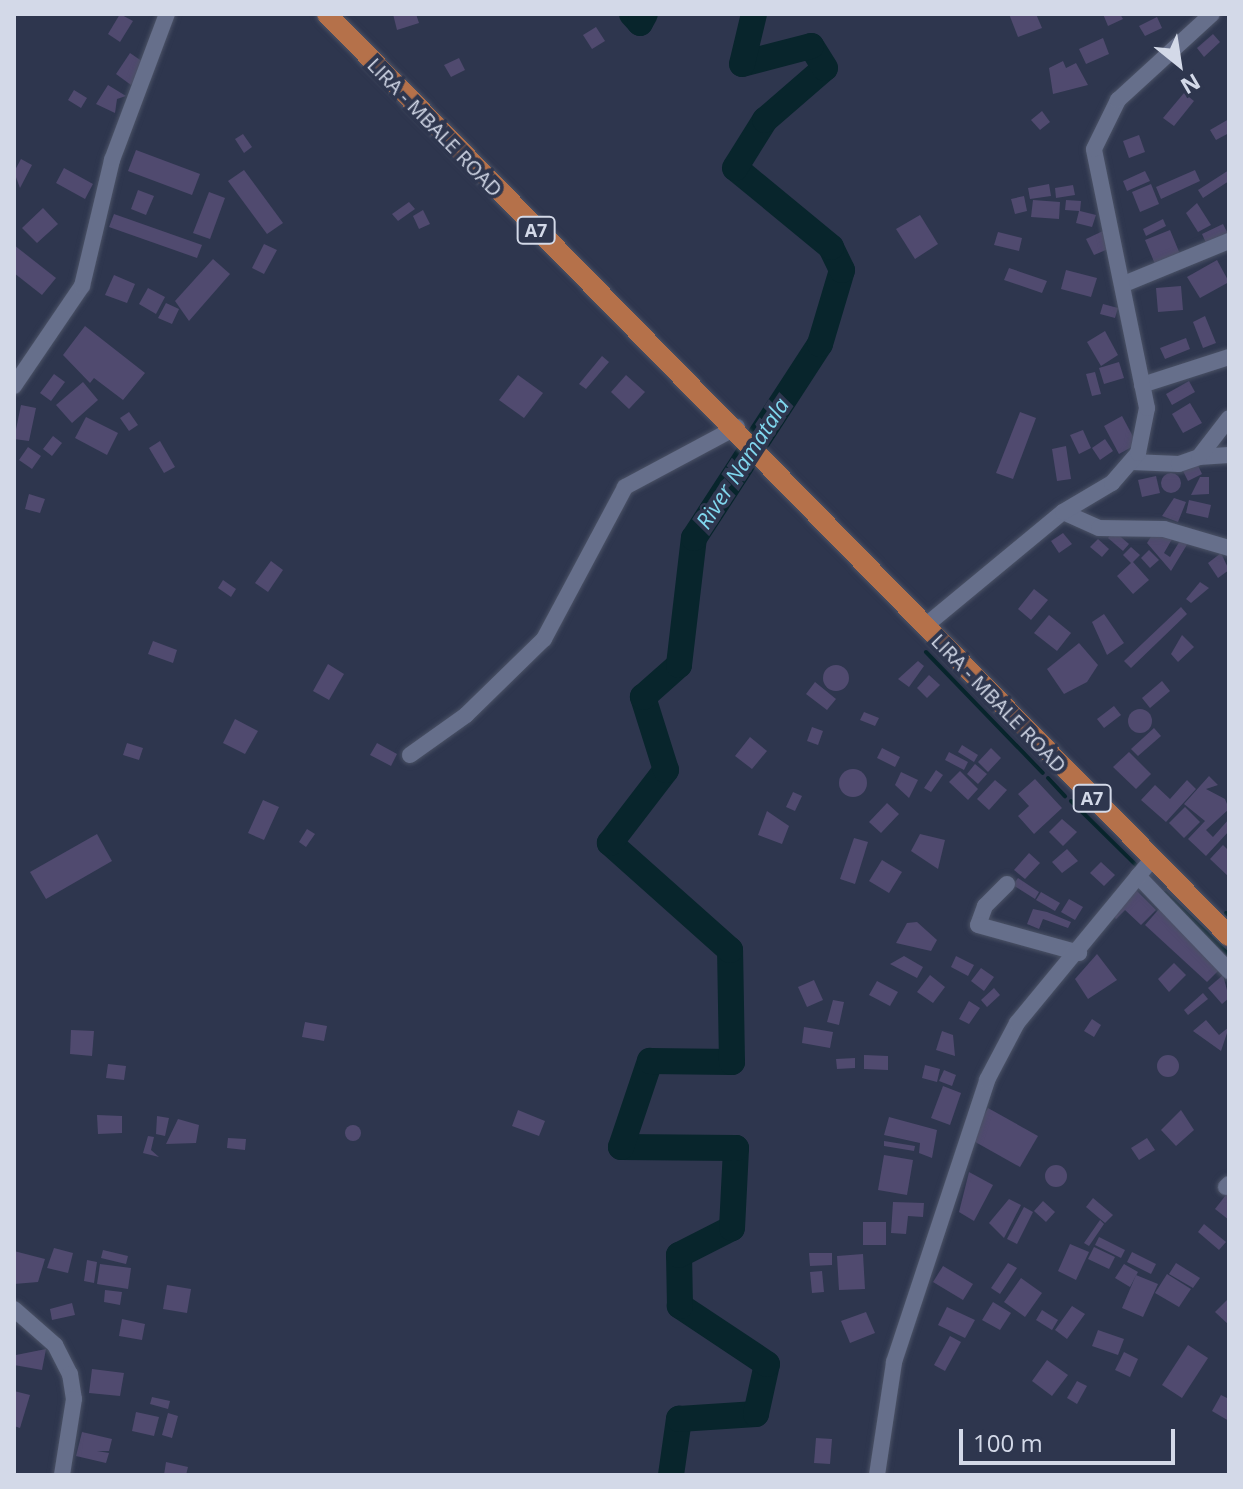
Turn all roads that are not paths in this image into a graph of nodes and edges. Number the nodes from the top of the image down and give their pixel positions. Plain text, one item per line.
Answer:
1 (167, 14) edge
2 (327, 14) edge
3 (1212, 14) edge
4 (1229, 241) edge
5 (1124, 284) junction
6 (1229, 357) edge
7 (1142, 385) junction
8 (14, 386) edge
9 (1229, 418) edge
10 (743, 434) junction
11 (1229, 455) edge
12 (1199, 457) junction
13 (1132, 462) junction
14 (1063, 512) junction
15 (1229, 548) edge
16 (925, 626) junction
17 (410, 755) dead end
18 (1152, 859) junction
19 (1138, 876) junction
20 (1007, 884) dead end
21 (1229, 936) edge
22 (1079, 953) junction
23 (1229, 971) edge
24 (14, 1309) edge
25 (62, 1475) edge
26 (877, 1475) edge

1 - 8 street
2 - 10 main road, LIRA - MBALE ROAD / A7
3 - 5 street
4 - 5 street
5 - 7 street
6 - 7 street
7 - 13 street
9 - 12 street
10 - 16 main road, LIRA - MBALE ROAD / A7
10 - 17 street
11 - 12 street
12 - 13 street
13 - 14 street
14 - 15 street
14 - 16 street
16 - 18 main road, LIRA - MBALE ROAD / A7
18 - 19 street
18 - 21 main road, LIRA - MBALE ROAD / A7
19 - 22 street
19 - 23 street
20 - 22 street
22 - 26 street
24 - 25 street

